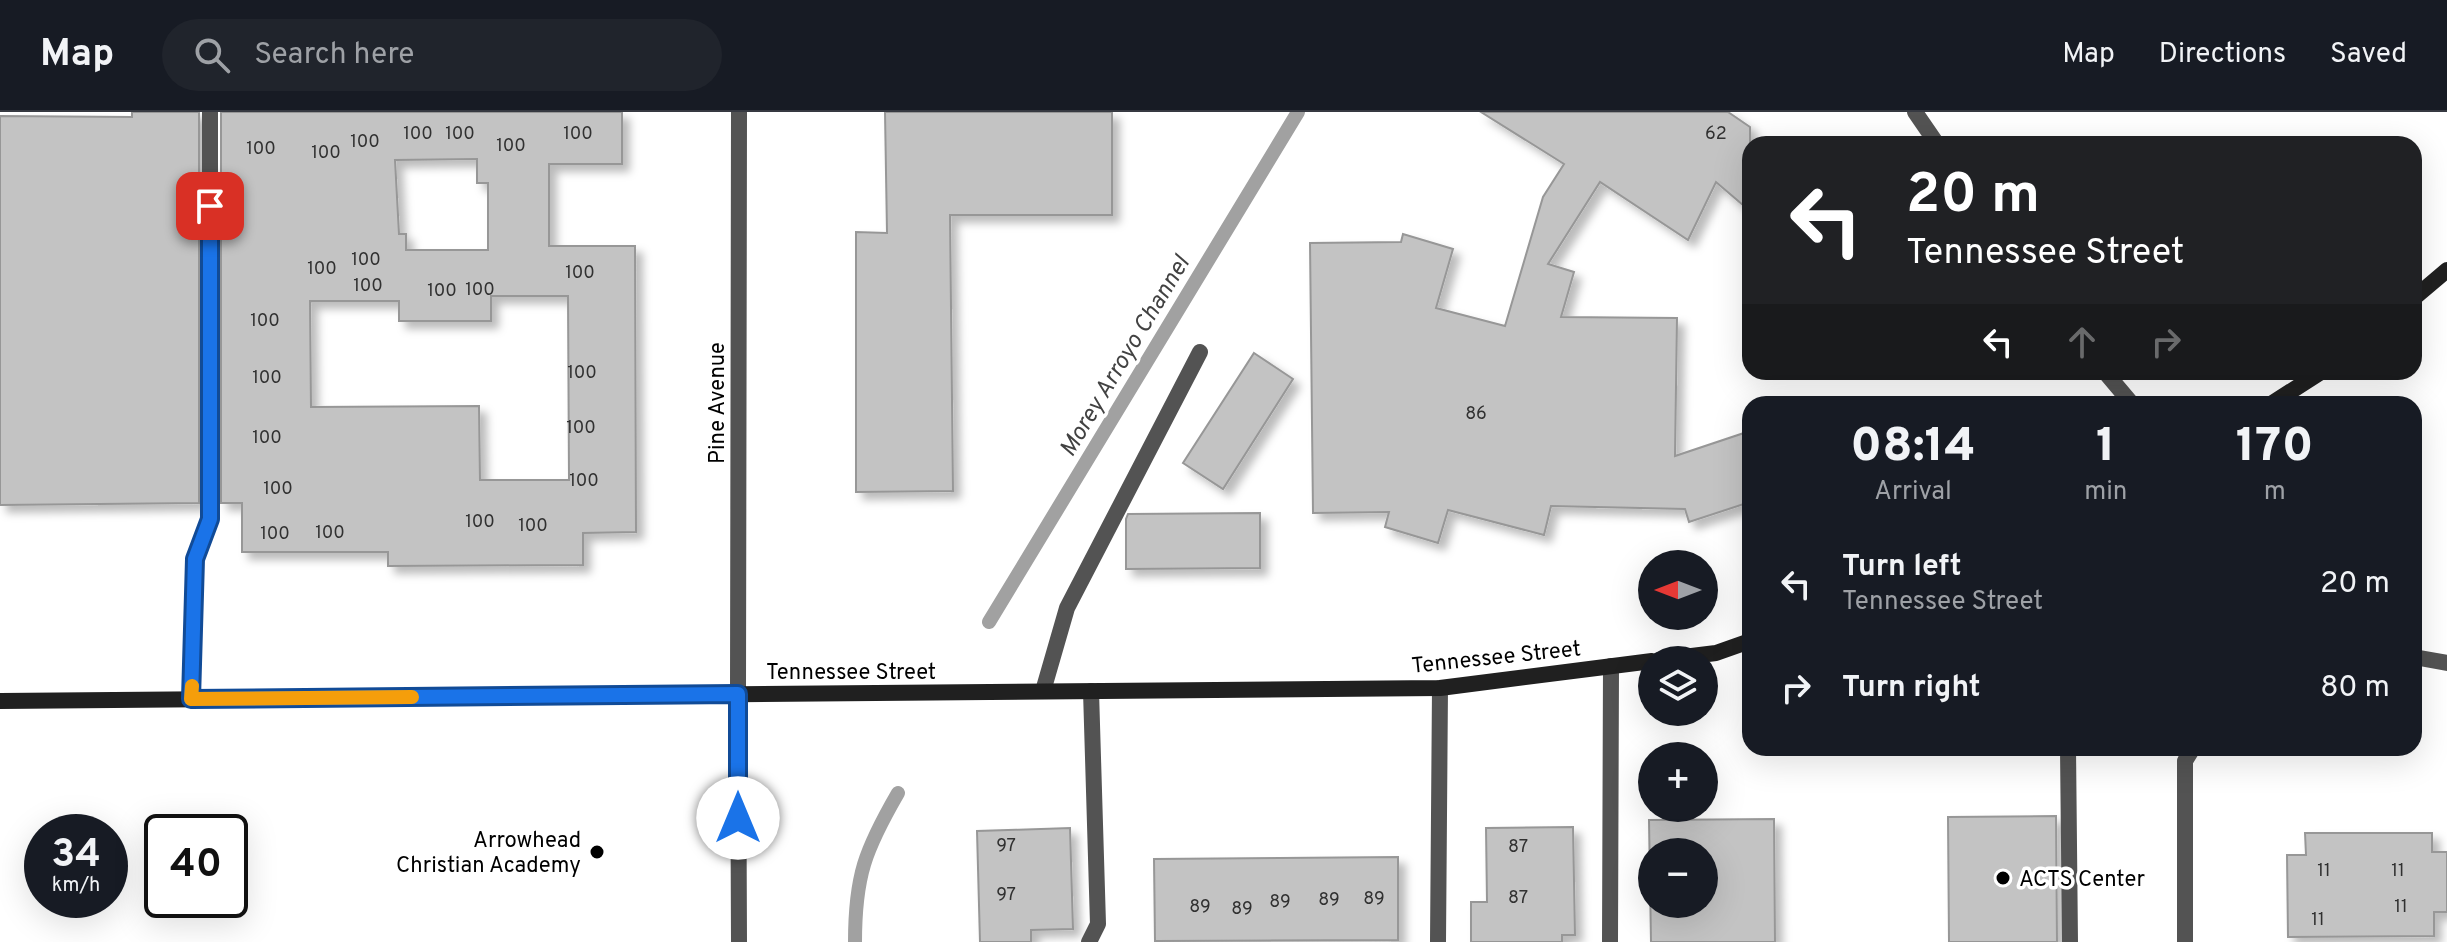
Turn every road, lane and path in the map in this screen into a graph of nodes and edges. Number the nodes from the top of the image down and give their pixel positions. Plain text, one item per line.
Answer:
1 (210, 112) edge
2 (739, 112) edge
3 (1915, 112) edge
4 (1932, 136) edge
5 (2447, 270) edge
6 (2422, 291) edge
7 (1200, 352) dead end
8 (2112, 380) edge
9 (2308, 380) edge
10 (2125, 396) edge
11 (2284, 396) edge
12 (1742, 644) edge
13 (1718, 652) edge
14 (2422, 658) edge
15 (1638, 663) edge
16 (2447, 663) edge
17 (1611, 666) junction
18 (1440, 688) junction
19 (1043, 691) junction
20 (1091, 691) junction
21 (738, 694) junction
22 (191, 699) junction
23 (0, 701) edge
24 (2068, 756) edge
25 (2188, 756) edge
26 (739, 942) edge
27 (1089, 942) edge
28 (1438, 942) edge
29 (1610, 942) edge
30 (2070, 942) edge
31 (2185, 942) edge

1 - 22 street
2 - 21 street, Pine Avenue
3 - 4 street
5 - 6 main road
7 - 19 street
8 - 10 street
9 - 11 main road
12 - 13 main road
14 - 16 street
15 - 17 main road, Tennessee Street
17 - 18 main road, Tennessee Street
17 - 29 street
18 - 20 main road, Tennessee Street
18 - 28 street
19 - 20 main road, Tennessee Street
19 - 21 main road, Tennessee Street
20 - 27 street
21 - 22 main road, Tennessee Street
21 - 26 street, Pine Avenue
22 - 23 main road, Tennessee Street
24 - 30 street
25 - 31 street

